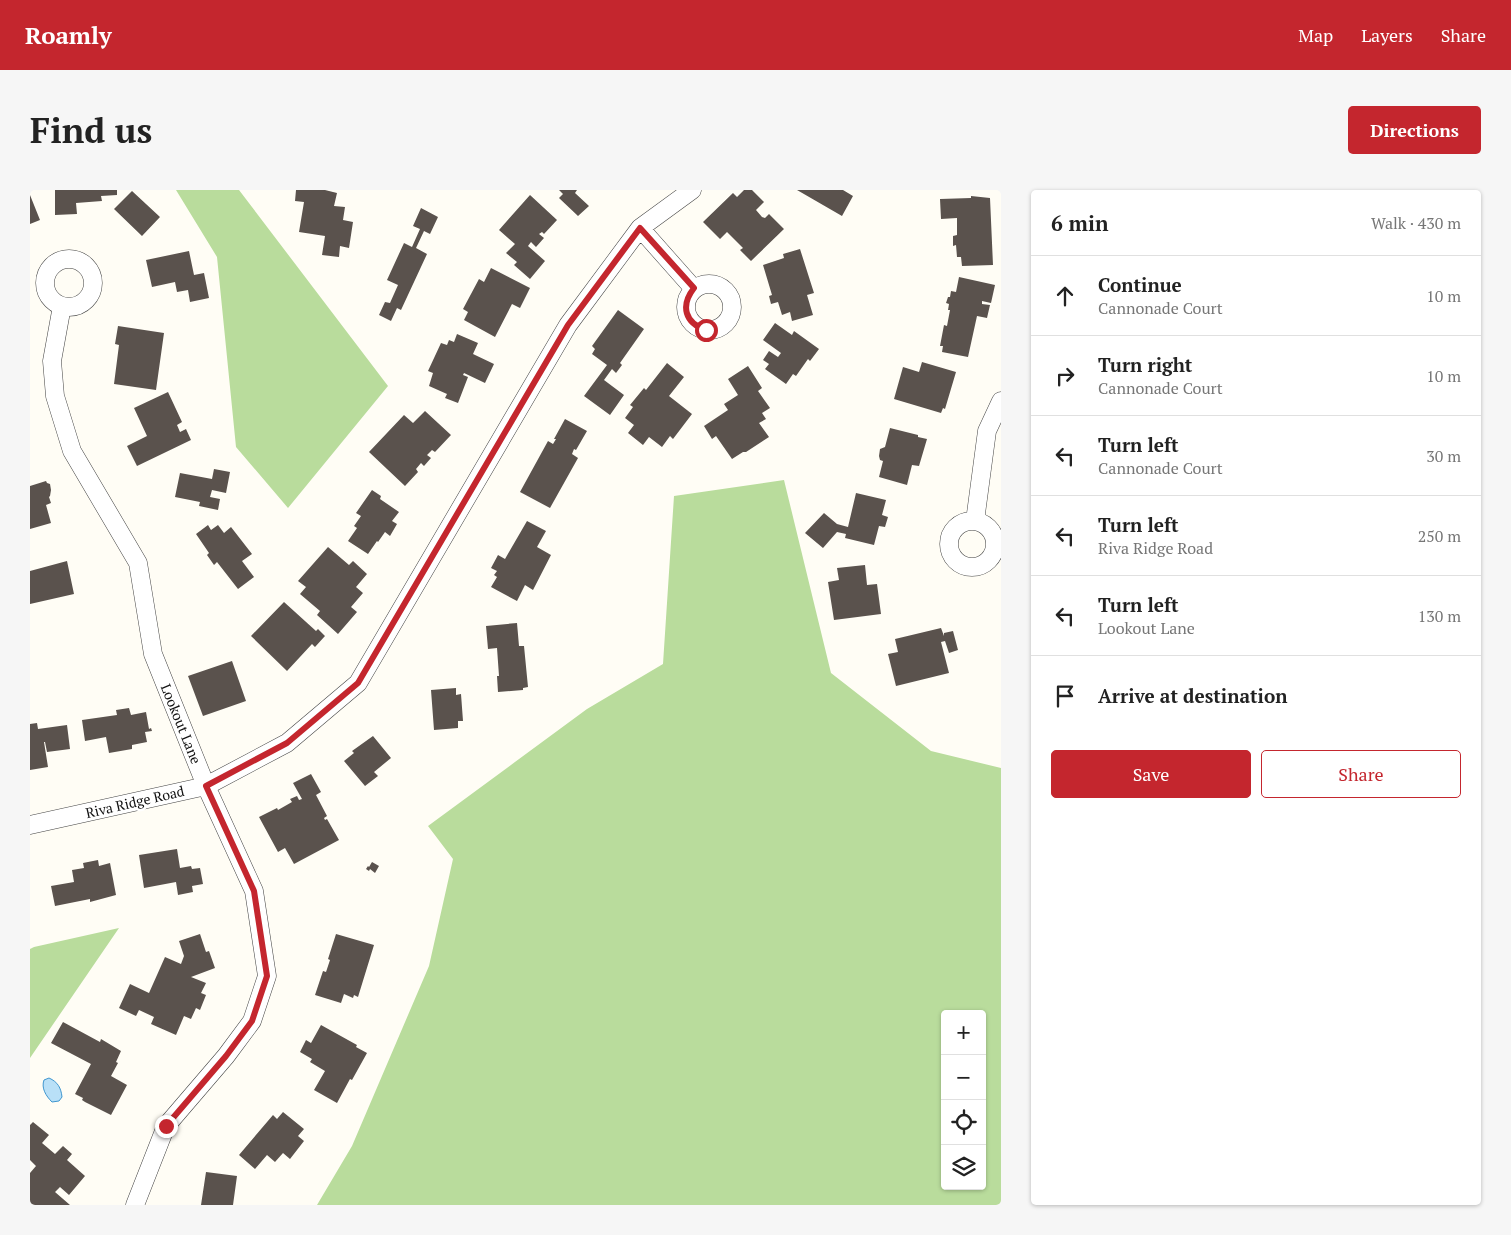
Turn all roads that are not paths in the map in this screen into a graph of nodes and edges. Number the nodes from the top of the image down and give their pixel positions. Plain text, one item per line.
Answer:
1 (692, 190) edge
2 (640, 228) junction
3 (694, 288) dead end
4 (62, 306) dead end
5 (1001, 401) edge
6 (975, 521) dead end
7 (206, 786) junction
8 (30, 825) edge
9 (135, 1205) edge

1 - 2 street, Riva Ridge Road
2 - 3 street
2 - 7 street, Riva Ridge Road
4 - 7 street, Lookout Lane
5 - 6 street
7 - 8 street, Riva Ridge Road
7 - 9 street, Lookout Lane

